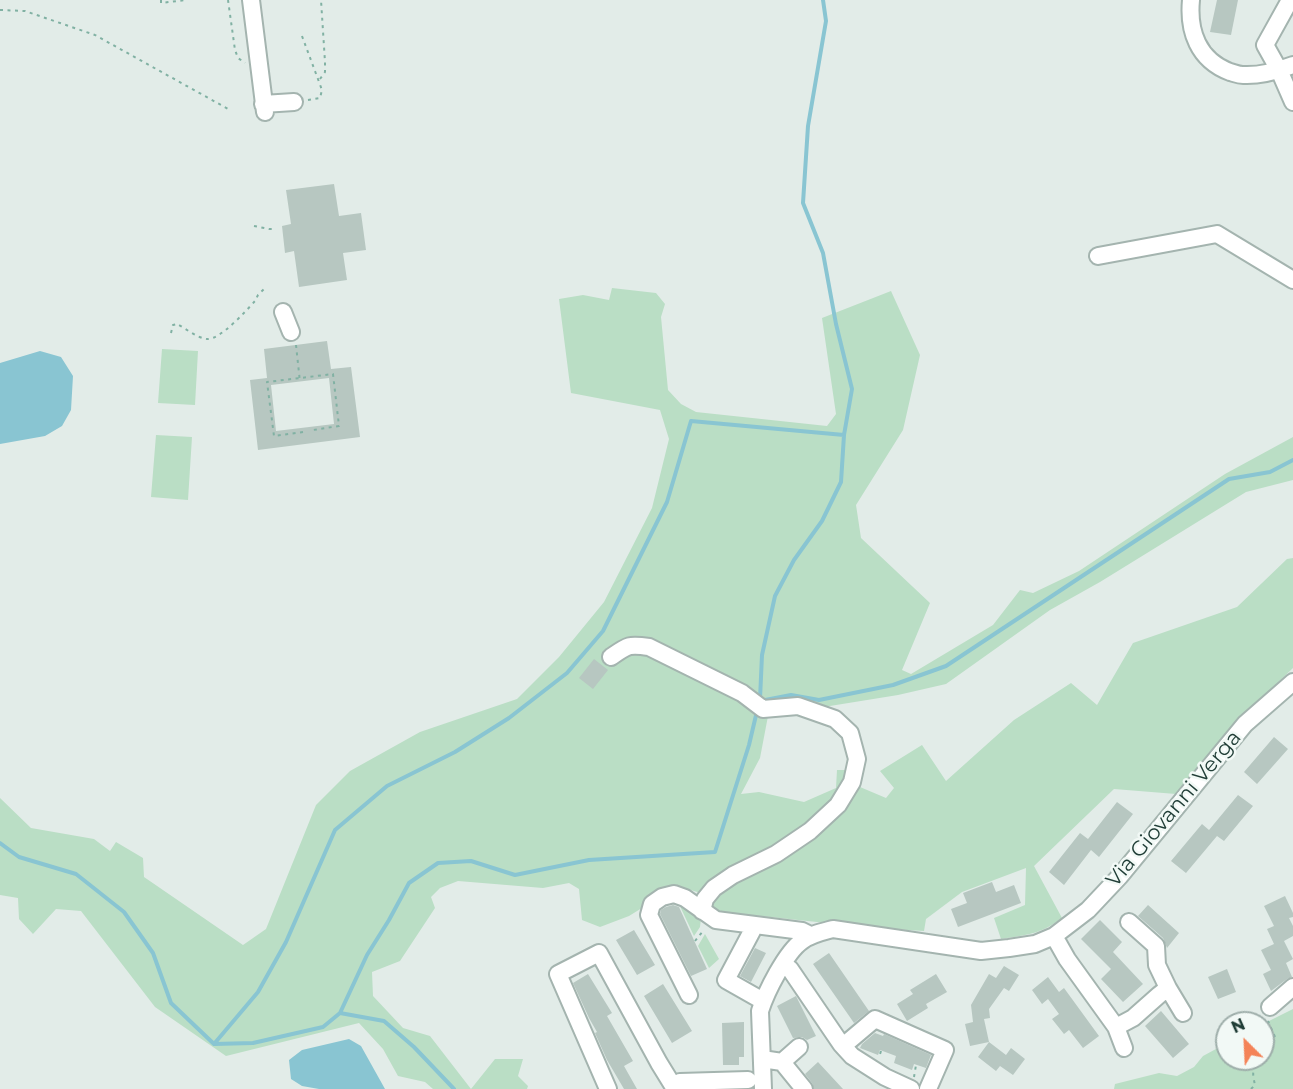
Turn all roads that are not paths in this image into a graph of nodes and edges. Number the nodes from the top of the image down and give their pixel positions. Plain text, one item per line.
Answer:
1 (251, 0) edge
2 (1191, 0) edge
3 (1290, 0) edge
4 (1286, 67) edge
5 (294, 102) road end
6 (1293, 102) edge
7 (1098, 256) dead end
8 (1293, 280) edge
9 (283, 312) dead end
10 (294, 338) road end
11 (611, 657) dead end
12 (1293, 682) edge
13 (702, 911) junction
14 (1129, 922) dead end
15 (753, 925) junction
16 (810, 935) junction
17 (1054, 936) junction
18 (782, 965) junction
19 (1293, 987) edge
20 (1168, 988) junction
21 (689, 995) dead end
22 (763, 1001) junction
23 (1270, 1007) road end
24 (1183, 1013) dead end
25 (1116, 1027) junction
26 (843, 1046) junction
27 (799, 1047) dead end
28 (1124, 1048) dead end
29 (762, 1059) junction
30 (782, 1062) junction
31 (748, 1080) dead end
32 (918, 1086) edge
33 (674, 1088) edge
34 (608, 1089) edge
35 (764, 1089) edge
36 (804, 1089) edge

1 - 5 street
2 - 4 street
3 - 4 street
4 - 6 street
7 - 8 street
9 - 10 street
11 - 13 street
12 - 17 street, Via Giovanni Verga
13 - 15 street, Via Giovanni Verga
13 - 21 street, Via Giovanni Verga
14 - 20 street
15 - 16 street, Via Giovanni Verga
15 - 22 street
16 - 17 street, Via Giovanni Verga
16 - 18 street
17 - 25 street
18 - 22 street
18 - 26 street
19 - 23 street
20 - 24 street
20 - 25 street
22 - 29 street
25 - 28 street
26 - 32 street
26 - 32 street
27 - 30 street
29 - 30 street
29 - 35 street
30 - 36 street
31 - 33 street
33 - 34 street

